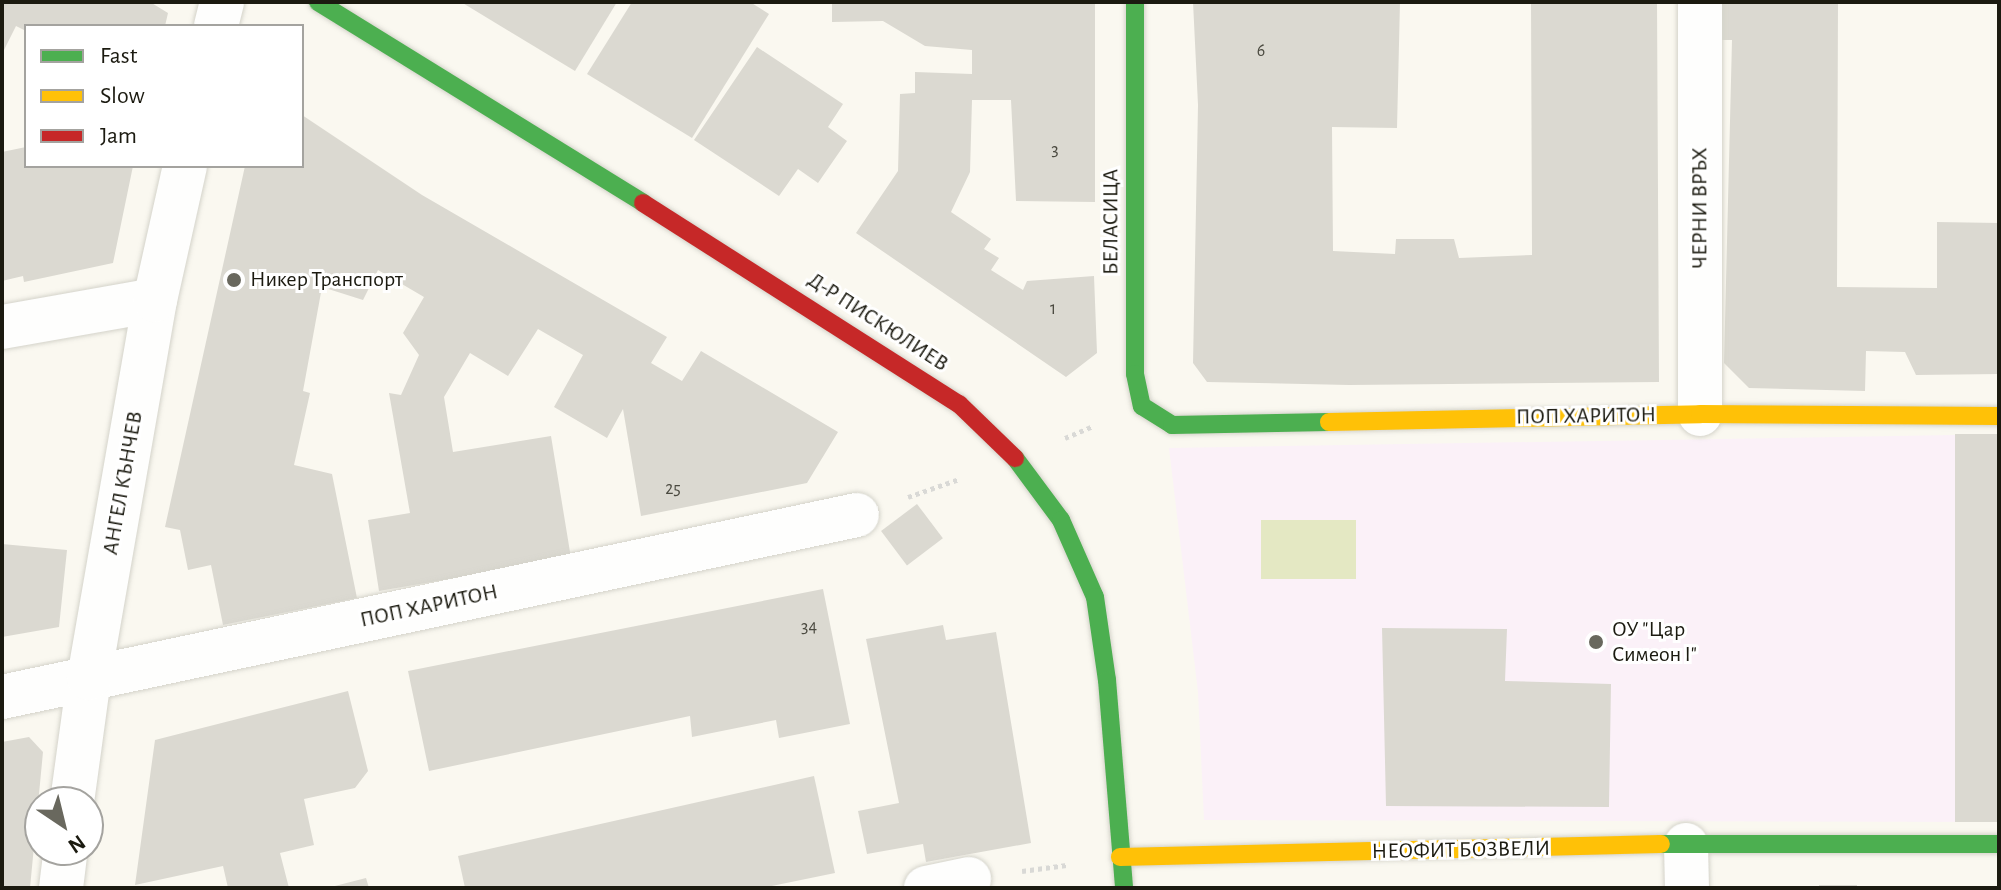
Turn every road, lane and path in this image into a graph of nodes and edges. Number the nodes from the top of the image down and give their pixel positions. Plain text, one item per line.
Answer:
1 (222, 2) edge
2 (318, 2) edge
3 (1135, 2) edge
4 (1700, 2) edge
5 (216, 24) edge
6 (185, 168) edge
7 (155, 300) junction
8 (2, 327) edge
9 (1700, 414) junction
10 (1999, 416) edge
11 (1172, 425) joint
12 (857, 515) dead end
13 (89, 678) junction
14 (2, 697) edge
15 (74, 786) edge
16 (1999, 844) edge
17 (1686, 845) junction
18 (1120, 857) junction
19 (64, 866) edge
20 (969, 879) joint
21 (61, 888) edge
22 (926, 888) edge
23 (1124, 888) edge
24 (1687, 888) edge

1 - 5 street
2 - 18 street, Д-Р ПИСКЮЛИЕВ
3 - 11 street, БЕЛАСИЦА
4 - 9 street, ЧЕРНИ ВРЪХ
6 - 7 street, АНГЕЛ КЪНЧЕВ
7 - 8 street
7 - 13 street, АНГЕЛ КЪНЧЕВ
9 - 10 street, ПОП ХАРИТОН
9 - 11 street, ПОП ХАРИТОН
12 - 13 street, ПОП ХАРИТОН
13 - 14 street, ПОП ХАРИТОН
13 - 15 street, АНГЕЛ КЪНЧЕВ
16 - 17 street, НЕОФИТ БОЗВЕЛИ
17 - 18 street, НЕОФИТ БОЗВЕЛИ
17 - 24 street
18 - 20 path
18 - 23 street, Д-Р ПИСКЮЛИЕВ
19 - 21 street
20 - 22 street

